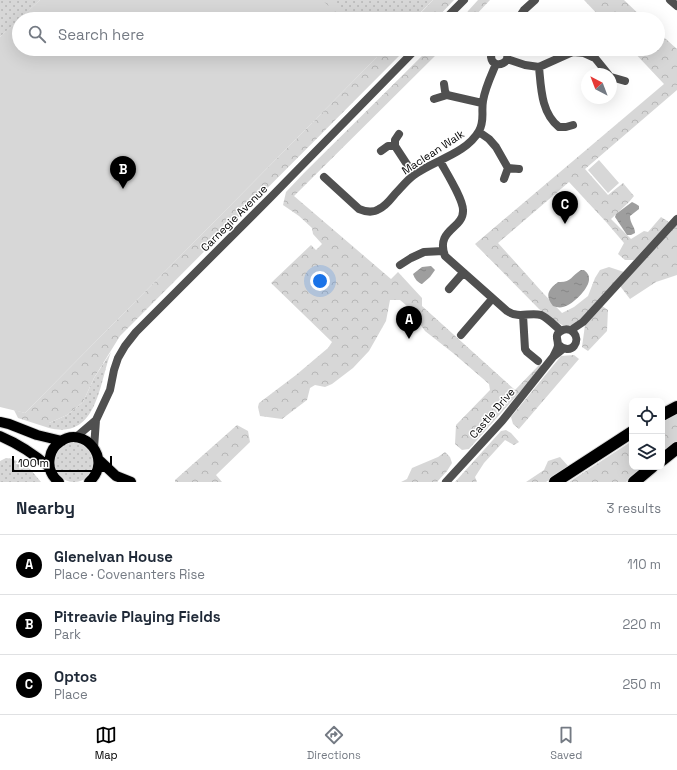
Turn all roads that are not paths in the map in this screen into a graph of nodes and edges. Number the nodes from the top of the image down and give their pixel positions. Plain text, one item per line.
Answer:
1 (464, 0) edge
2 (535, 0) edge
3 (670, 0) edge
4 (677, 6) edge
5 (452, 12) edge
6 (523, 12) edge
7 (409, 56) edge
8 (491, 56) edge
9 (564, 56) edge
10 (591, 56) edge
11 (507, 59) joint
12 (496, 64) junction
13 (540, 67) junction
14 (603, 68) edge
15 (617, 79) edge
16 (625, 81) dead end
17 (444, 84) dead end
18 (447, 95) junction
19 (434, 99) dead end
20 (482, 103) junction
21 (573, 125) dead end
22 (479, 132) junction
23 (399, 134) dead end
24 (395, 146) junction
25 (381, 151) dead end
26 (440, 161) junction
27 (508, 168) junction
28 (519, 169) dead end
29 (414, 175) junction
30 (324, 178) dead end
31 (504, 179) dead end
32 (677, 219) edge
33 (443, 251) junction
34 (400, 265) dead end
35 (463, 273) junction
36 (449, 288) dead end
37 (492, 299) junction
38 (523, 315) junction
39 (573, 332) junction
40 (559, 333) junction
41 (461, 335) dead end
42 (561, 347) junction
43 (538, 361) dead end
44 (677, 407) edge
45 (665, 413) edge
46 (96, 420) junction
47 (0, 422) edge
48 (629, 434) edge
49 (0, 436) edge
50 (75, 438) junction
51 (62, 441) junction
52 (94, 448) junction
53 (677, 448) edge
54 (665, 458) edge
55 (99, 460) junction
56 (49, 467) junction
57 (648, 470) edge
58 (57, 481) edge
59 (89, 482) edge
60 (131, 482) edge
61 (446, 482) edge
62 (555, 482) edge
63 (634, 482) edge

1 - 5 street
2 - 6 street
3 - 4 street
7 - 46 street, Carnegie Avenue
8 - 12 street
9 - 13 street
10 - 14 street
11 - 12 street
11 - 13 street
12 - 20 street, Maclean Walk
13 - 21 street
15 - 16 street
17 - 18 street
18 - 19 street
18 - 20 street
20 - 22 street, Maclean Walk
22 - 26 street, Maclean Walk
22 - 27 street
23 - 24 street
24 - 25 street
24 - 29 street
26 - 29 street, Maclean Walk
26 - 33 street
27 - 28 street
27 - 31 street
29 - 30 street, Maclean Walk
32 - 39 street, Castle Drive
33 - 34 street
33 - 35 street
35 - 36 street
35 - 37 street
37 - 38 street
37 - 41 street
38 - 40 street
38 - 43 street
39 - 40 street, Castle Drive
39 - 42 street, Castle Drive
40 - 42 street
42 - 61 street, Castle Drive
44 - 45 highway
46 - 50 street
46 - 52 street
47 - 51 main road
48 - 62 highway
49 - 56 main road
50 - 51 main road
50 - 52 main road
51 - 56 main road
52 - 55 main road
53 - 54 highway
55 - 59 main road
55 - 60 main road
56 - 58 main road
57 - 63 highway

